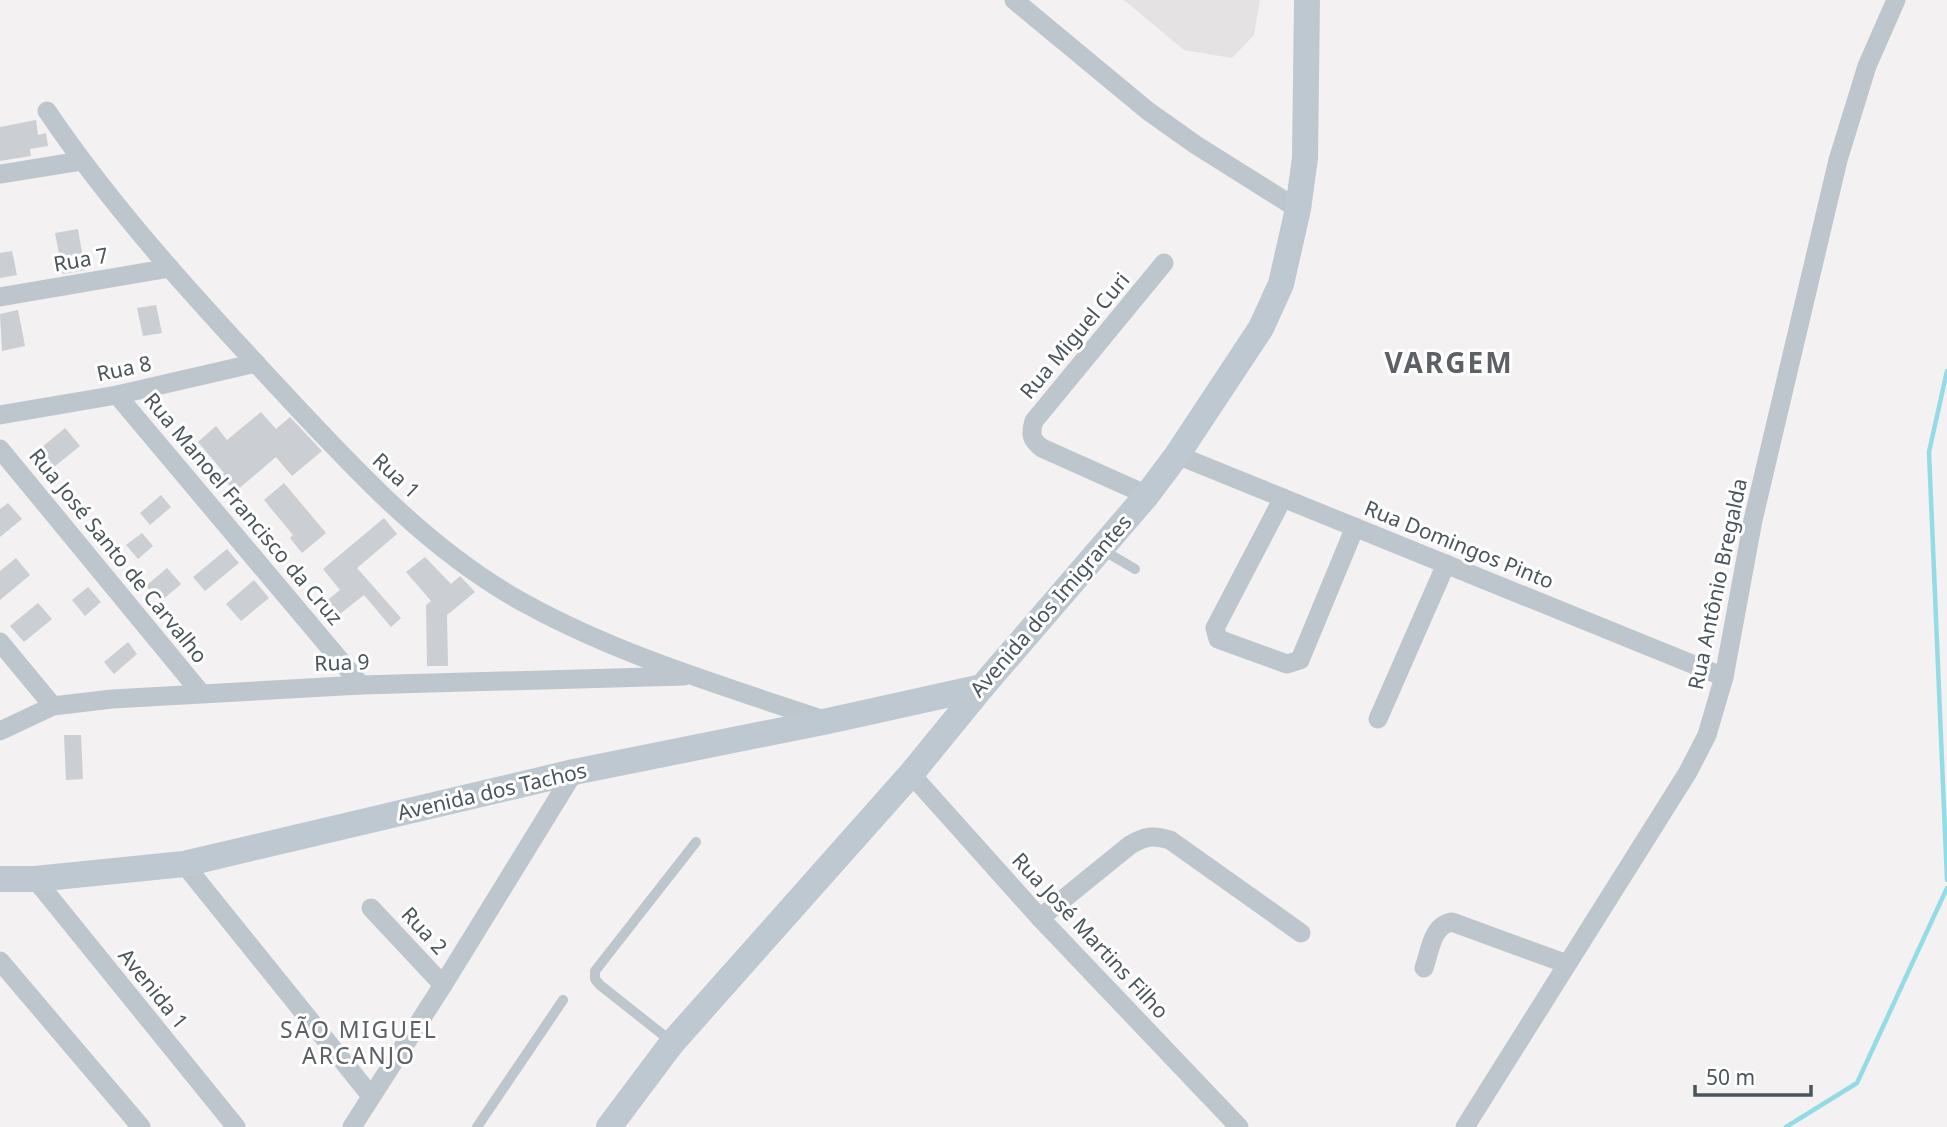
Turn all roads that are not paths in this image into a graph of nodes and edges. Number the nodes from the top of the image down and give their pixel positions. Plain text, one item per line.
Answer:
1 (1014, 0) edge
2 (1307, 0) edge
3 (1896, 0) edge
4 (47, 111) dead end
5 (81, 161) junction
6 (0, 174) edge
7 (1298, 209) junction
8 (1164, 263) dead end
9 (170, 268) junction
10 (0, 297) edge
11 (256, 363) junction
12 (117, 395) junction
13 (0, 415) edge
14 (0, 449) edge
15 (1177, 455) junction
16 (1147, 495) junction
17 (1283, 498) junction
18 (1355, 527) junction
19 (1101, 548) junction
20 (1446, 564) junction
21 (1135, 569) dead end
22 (0, 642) edge
23 (692, 676) junction
24 (1724, 677) junction
25 (361, 685) junction
26 (982, 687) junction
27 (201, 693) junction
28 (53, 706) junction
29 (1377, 719) dead end
30 (828, 721) junction
31 (0, 731) edge
32 (574, 772) junction
33 (911, 774) junction
34 (696, 842) dead end
35 (184, 864) junction
36 (35, 879) junction
37 (0, 880) edge
38 (371, 908) dead end
39 (1040, 918) junction
40 (1301, 933) dead end
41 (0, 961) edge
42 (1567, 964) junction
43 (1424, 968) dead end
44 (443, 985) junction
45 (563, 1000) dead end
46 (672, 1043) junction
47 (371, 1096) junction
48 (141, 1127) edge
49 (236, 1127) edge
50 (352, 1127) edge
51 (477, 1127) edge
52 (609, 1127) edge
53 (1239, 1127) edge
54 (1465, 1127) edge

1 - 7 street
2 - 7 street, Avenida dos Imigrantes
3 - 24 street, Rua Antônio Bregalda
4 - 5 street, Rua 1
5 - 6 street
5 - 9 street, Rua 1
7 - 15 street, Avenida dos Imigrantes
8 - 16 street, Rua Miguel Curi
9 - 10 street, Rua 7
9 - 11 street, Rua 1
11 - 12 street, Rua 8
11 - 23 street, Rua 1
12 - 13 street, Rua 8
12 - 25 street, Rua Manoel Francisco da Cruz
14 - 27 street, Rua José Santo de Carvalho
15 - 16 street, Avenida dos Imigrantes
15 - 17 street, Rua Domingos Pinto
16 - 19 street, Avenida dos Imigrantes
17 - 18 street, Rua Domingos Pinto
17 - 18 street
18 - 20 street, Rua Domingos Pinto
19 - 21 lane
19 - 26 street, Avenida dos Imigrantes
20 - 24 street, Rua Domingos Pinto
20 - 29 street
22 - 28 street
23 - 25 street, Rua 9
23 - 30 street, Rua 1
24 - 42 street, Rua Antônio Bregalda
25 - 27 street, Rua 9
26 - 30 street, Avenida dos Tachos
26 - 33 street, Avenida dos Imigrantes
27 - 28 street, Rua 9
28 - 31 street, Rua 9
30 - 32 street, Avenida dos Tachos
32 - 35 street, Avenida dos Tachos
32 - 44 street
33 - 39 street, Rua José Martins Filho
33 - 46 street, Avenida dos Imigrantes
34 - 46 lane
35 - 36 street, Avenida dos Tachos
35 - 47 street
36 - 37 street, Avenida dos Tachos
36 - 49 street, Avenida 1
38 - 44 street, Rua 2
39 - 40 street
39 - 53 street, Rua José Martins Filho
41 - 48 street
42 - 43 street
42 - 54 street, Rua Antônio Bregalda
44 - 47 street
45 - 51 lane
46 - 52 street, Avenida dos Imigrantes
47 - 50 street

